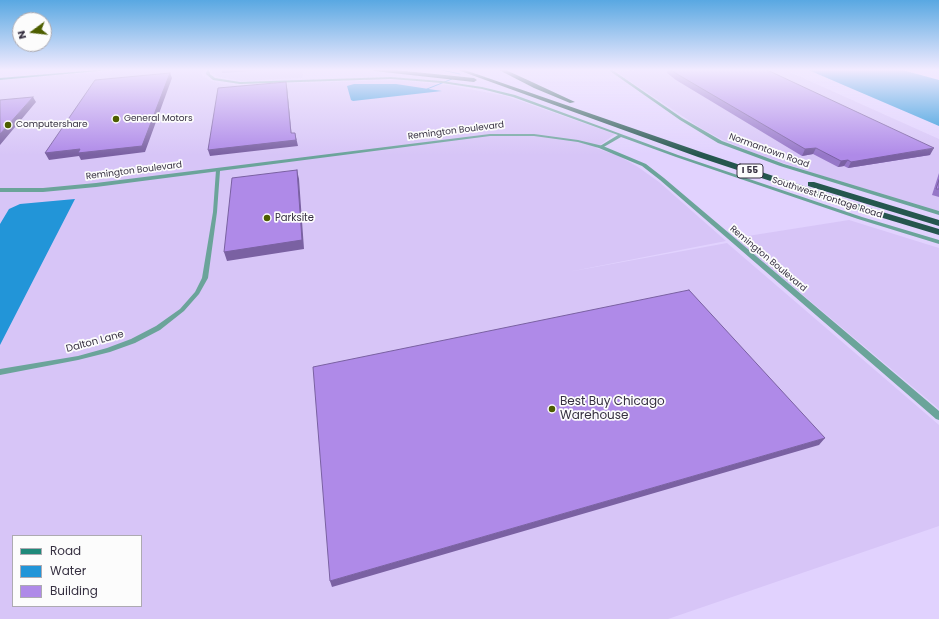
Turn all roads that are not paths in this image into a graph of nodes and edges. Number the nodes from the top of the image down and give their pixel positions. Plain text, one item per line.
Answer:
1 (519, 98) edge
2 (535, 98) edge
3 (540, 98) edge
4 (553, 98) edge
5 (563, 98) edge
6 (651, 98) edge
7 (563, 106) junction
8 (641, 129) junction
9 (620, 135) junction
10 (601, 147) junction
11 (218, 171) junction
12 (0, 190) edge
13 (939, 213) edge
14 (939, 223) edge
15 (939, 232) edge
16 (939, 242) edge
17 (0, 372) edge
18 (939, 416) edge

1 - 9 street, Southwest Frontage Road
2 - 7 highway
3 - 7 highway, I 55
4 - 8 highway, I 55
5 - 8 highway
6 - 13 street, Normantown Road
7 - 15 highway, I 55
8 - 14 highway, I 55
9 - 10 street
9 - 16 street, Southwest Frontage Road
10 - 11 street, Remington Boulevard
10 - 18 street, Remington Boulevard
11 - 12 street, Remington Boulevard
11 - 17 street, Dalton Lane

